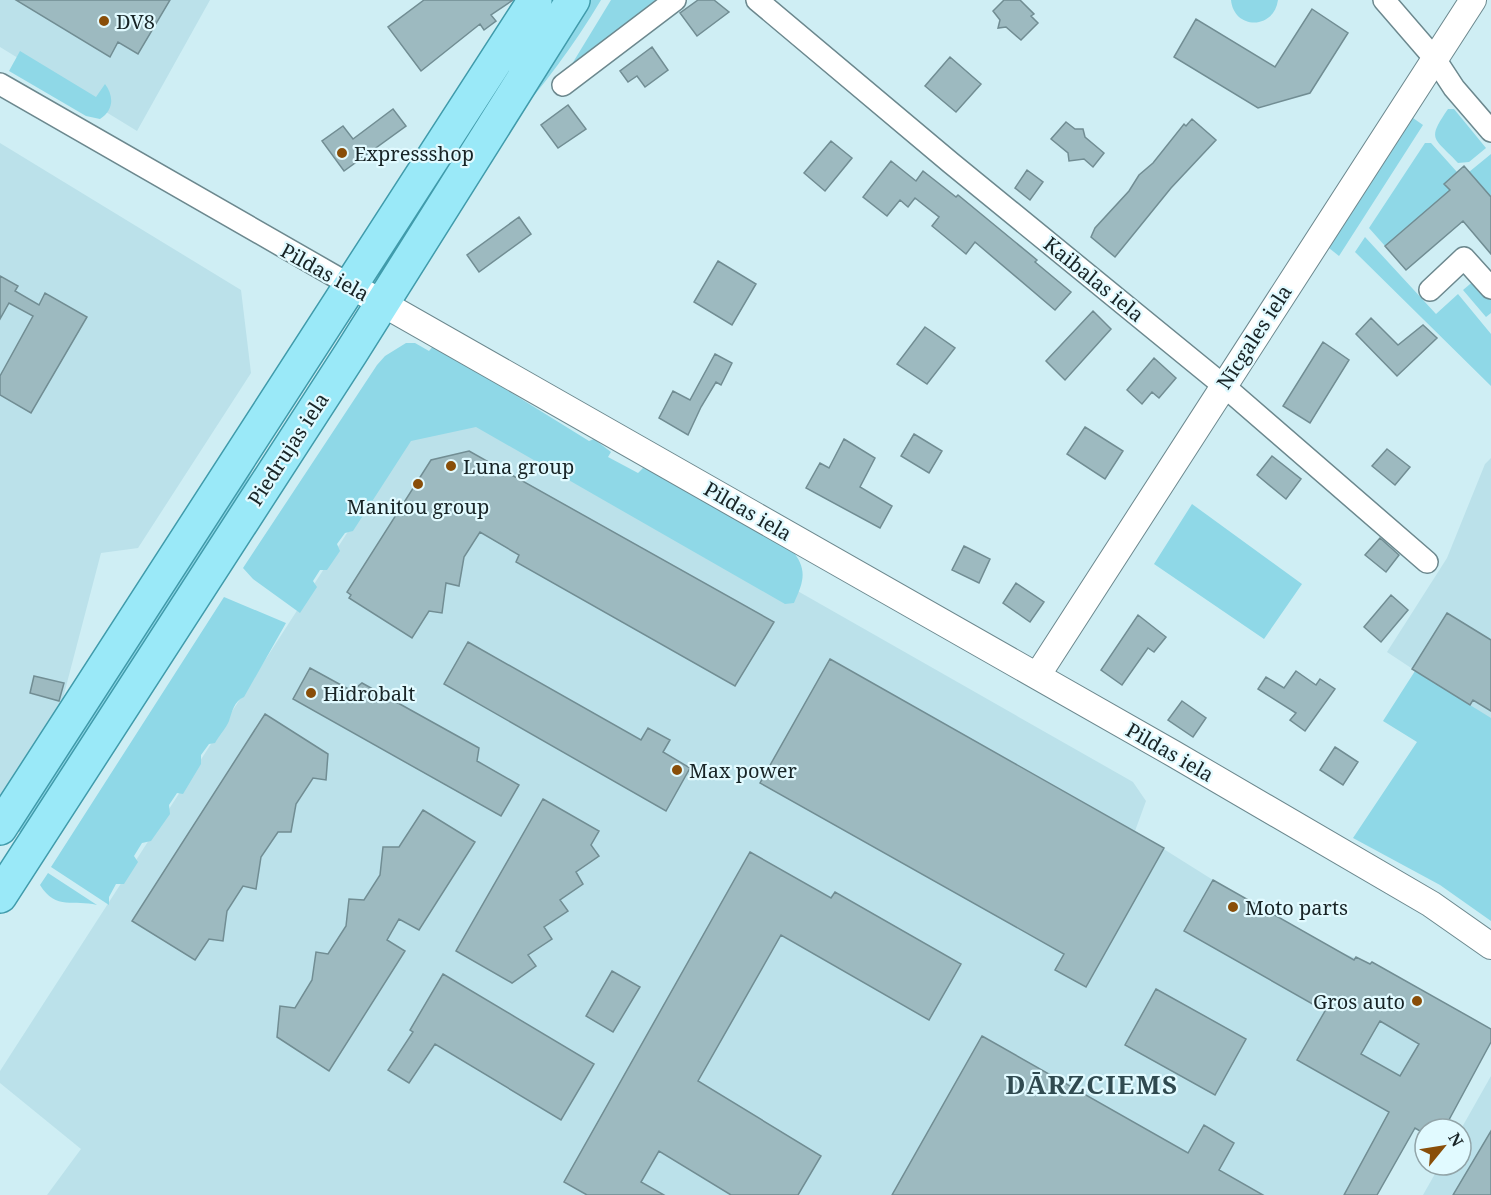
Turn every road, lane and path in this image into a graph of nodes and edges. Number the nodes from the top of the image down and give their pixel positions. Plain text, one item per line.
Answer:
1 (535, 0) edge
2 (573, 0) edge
3 (675, 0) edge
4 (757, 0) edge
5 (1384, 0) edge
6 (1473, 0) edge
7 (1435, 59) junction
8 (0, 84) edge
9 (563, 85) dead end
10 (1491, 132) edge
11 (352, 286) junction
12 (1491, 288) edge
13 (1430, 290) dead end
14 (382, 303) junction
15 (1224, 386) junction
16 (1427, 562) dead end
17 (1037, 676) junction
18 (0, 828) edge
19 (0, 896) edge
20 (1491, 946) edge

1 - 11 main road, Piedrujas iela
2 - 14 main road, Piedrujas iela
3 - 9 street
4 - 15 street, Kaibalas iela
5 - 7 street
6 - 7 street, Nīcgales iela
7 - 10 street
7 - 15 street, Nīcgales iela
8 - 11 street, Pildas iela
11 - 14 street, Pildas iela
11 - 18 main road, Piedrujas iela
12 - 13 street
14 - 17 street, Pildas iela
14 - 19 main road, Piedrujas iela
15 - 16 street, Kaibalas iela
15 - 17 street, Nīcgales iela
17 - 20 street, Pildas iela

